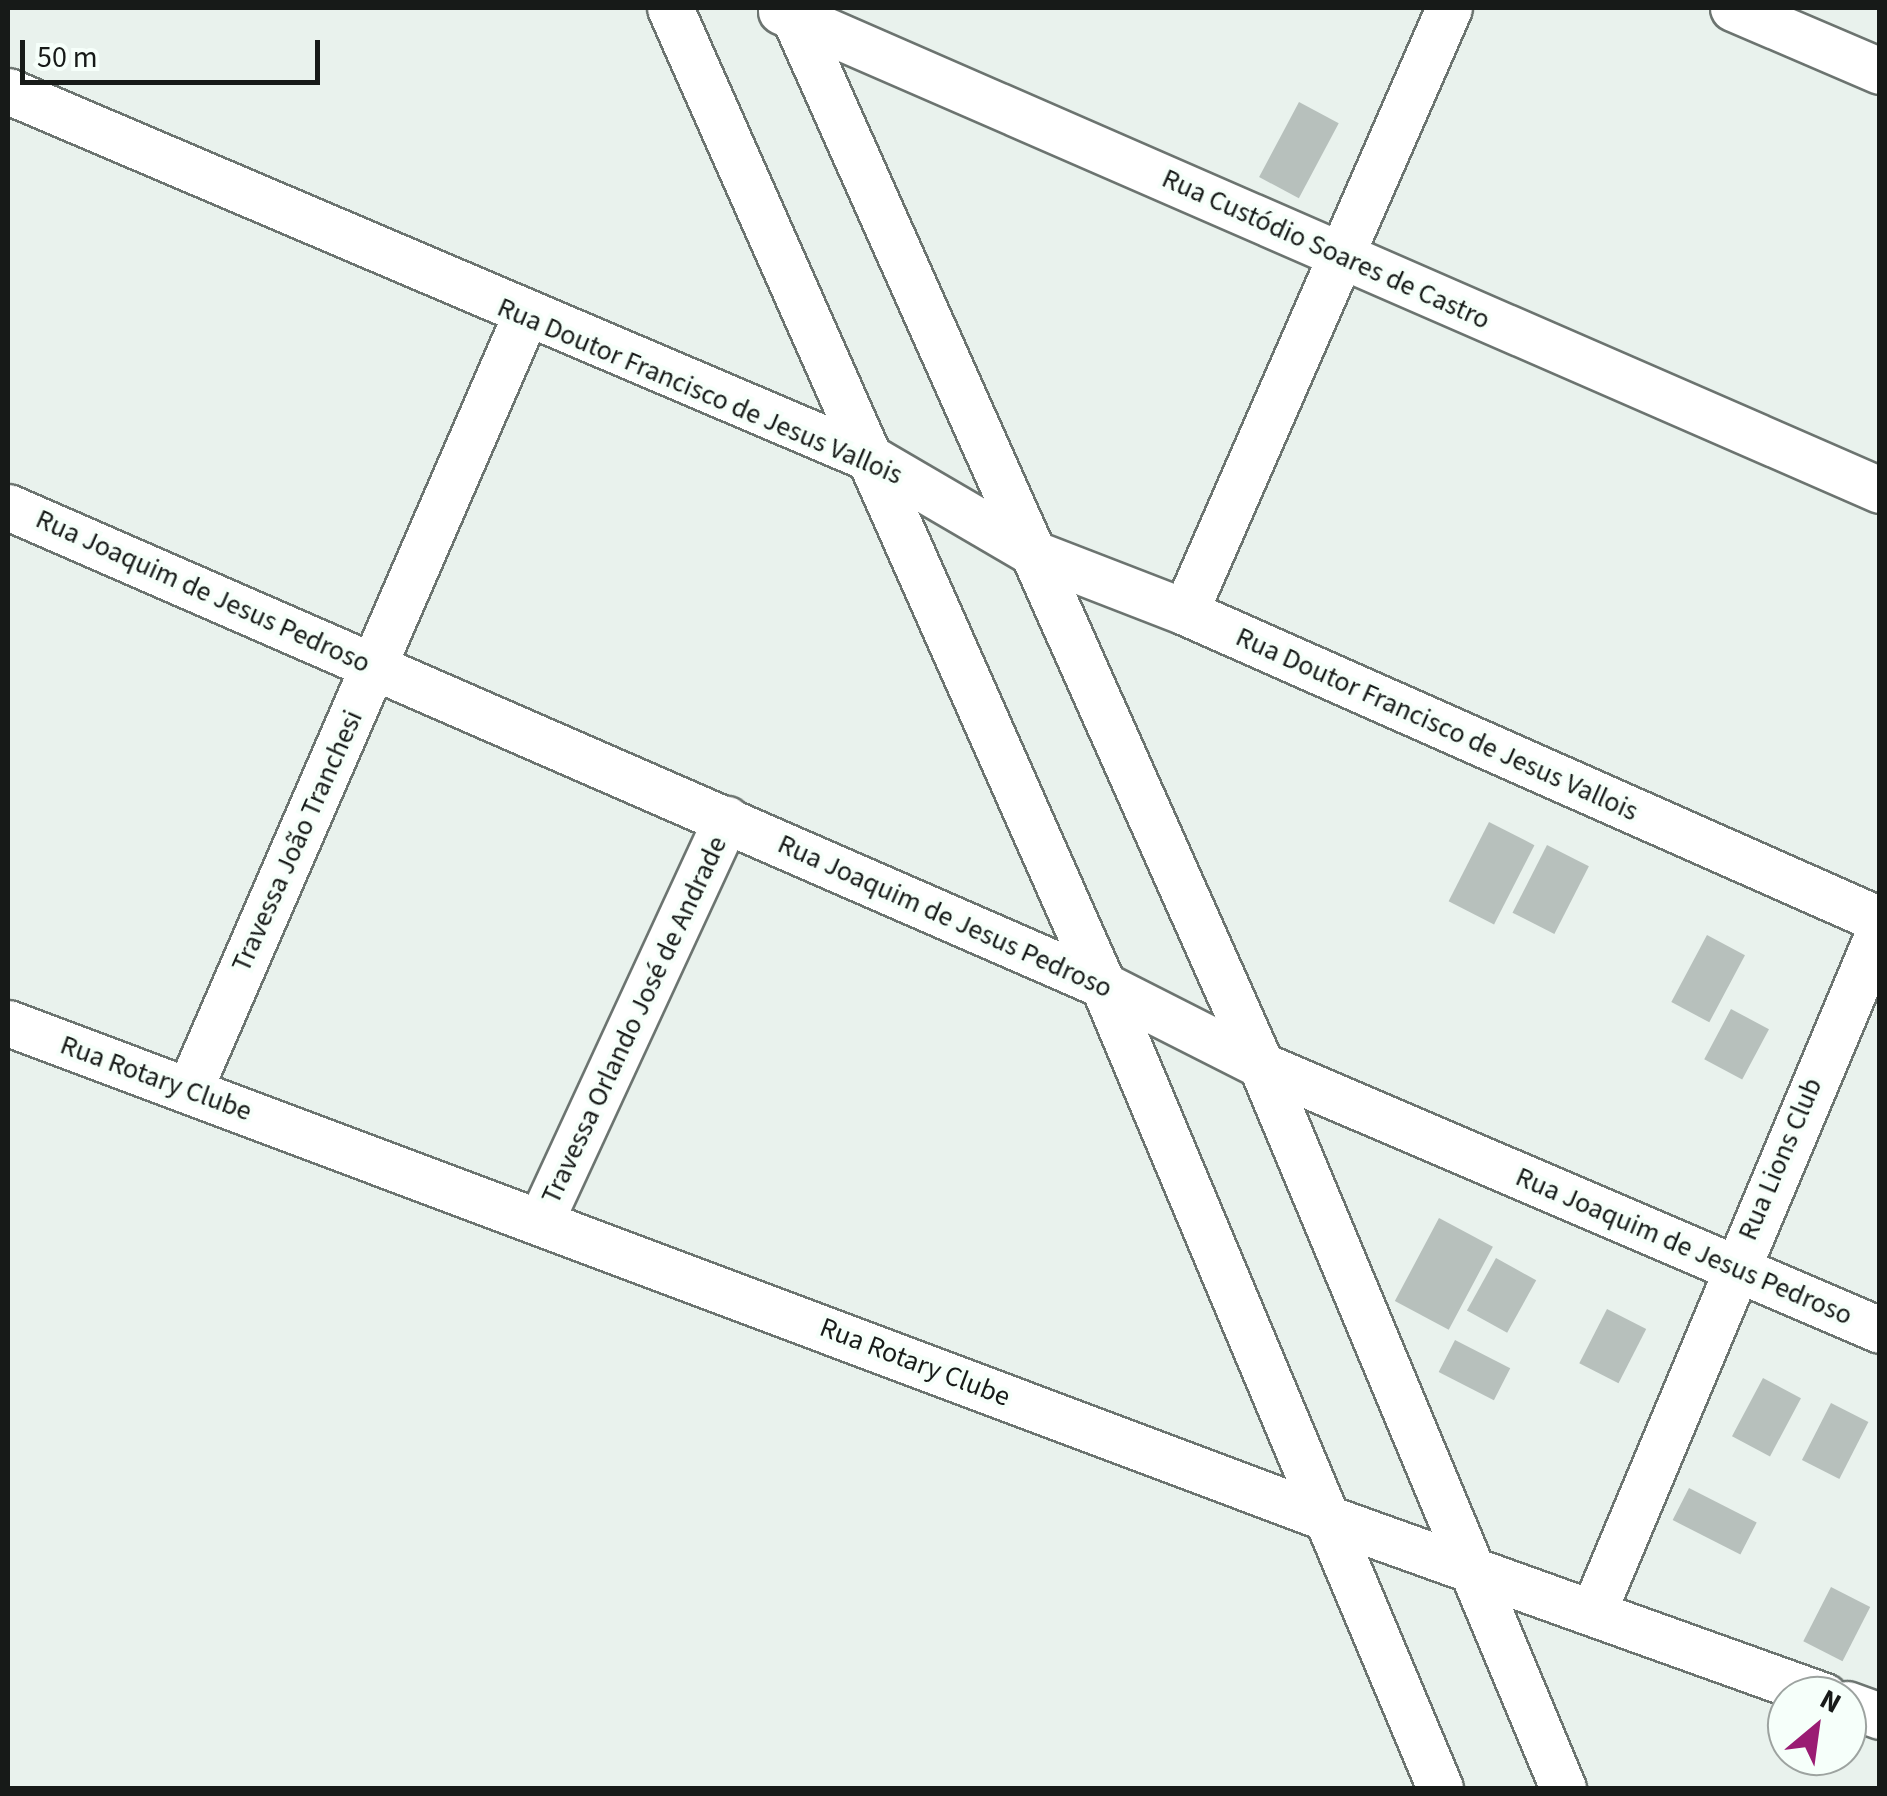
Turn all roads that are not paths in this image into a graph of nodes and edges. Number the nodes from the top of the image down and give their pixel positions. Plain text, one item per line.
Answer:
1 (670, 8) edge
2 (1449, 8) edge
3 (1733, 8) edge
4 (785, 10) edge
5 (1880, 71) edge
6 (8, 92) edge
7 (1341, 256) junction
8 (525, 316) junction
9 (874, 460) junction
10 (1880, 490) edge
11 (8, 507) edge
12 (1033, 553) junction
13 (1185, 612) junction
14 (374, 666) junction
15 (726, 819) junction
16 (1880, 920) edge
17 (1880, 929) edge
18 (1103, 985) junction
19 (8, 1023) edge
20 (1261, 1065) junction
21 (189, 1090) junction
22 (542, 1220) junction
23 (1733, 1266) junction
24 (1880, 1330) edge
25 (1330, 1519) junction
26 (1468, 1568) junction
27 (1593, 1612) junction
28 (1769, 1676) edge
29 (1440, 1788) edge
30 (1563, 1788) edge

1 - 9 street
2 - 7 street
3 - 5 street
4 - 7 street, Rua Custódio Soares de Castro
4 - 12 street
6 - 8 street, Rua Doutor Francisco de Jesus Vallois
7 - 10 street, Rua Custódio Soares de Castro
7 - 13 street
8 - 9 street, Rua Doutor Francisco de Jesus Vallois
8 - 14 street, Travessa João Tranchesi
9 - 12 street, Rua Doutor Francisco de Jesus Vallois
9 - 18 street
11 - 14 street, Rua Joaquim de Jesus Pedroso
12 - 13 street, Rua Doutor Francisco de Jesus Vallois
12 - 20 street
13 - 16 street, Rua Doutor Francisco de Jesus Vallois
14 - 15 street, Rua Joaquim de Jesus Pedroso
14 - 21 street, Travessa João Tranchesi
15 - 18 street, Rua Joaquim de Jesus Pedroso
15 - 22 street, Travessa Orlando José de Andrade
17 - 23 street, Rua Lions Club
18 - 20 street, Rua Joaquim de Jesus Pedroso
18 - 25 street
19 - 21 street, Rua Rotary Clube
20 - 23 street, Rua Joaquim de Jesus Pedroso
20 - 26 street
21 - 22 street, Rua Rotary Clube
22 - 25 street, Rua Rotary Clube
23 - 24 street, Rua Joaquim de Jesus Pedroso
23 - 27 street, Rua Lions Club
25 - 26 street, Rua Rotary Clube
25 - 29 street
26 - 27 street, Rua Rotary Clube
26 - 30 street
27 - 28 street, Rua Rotary Clube

